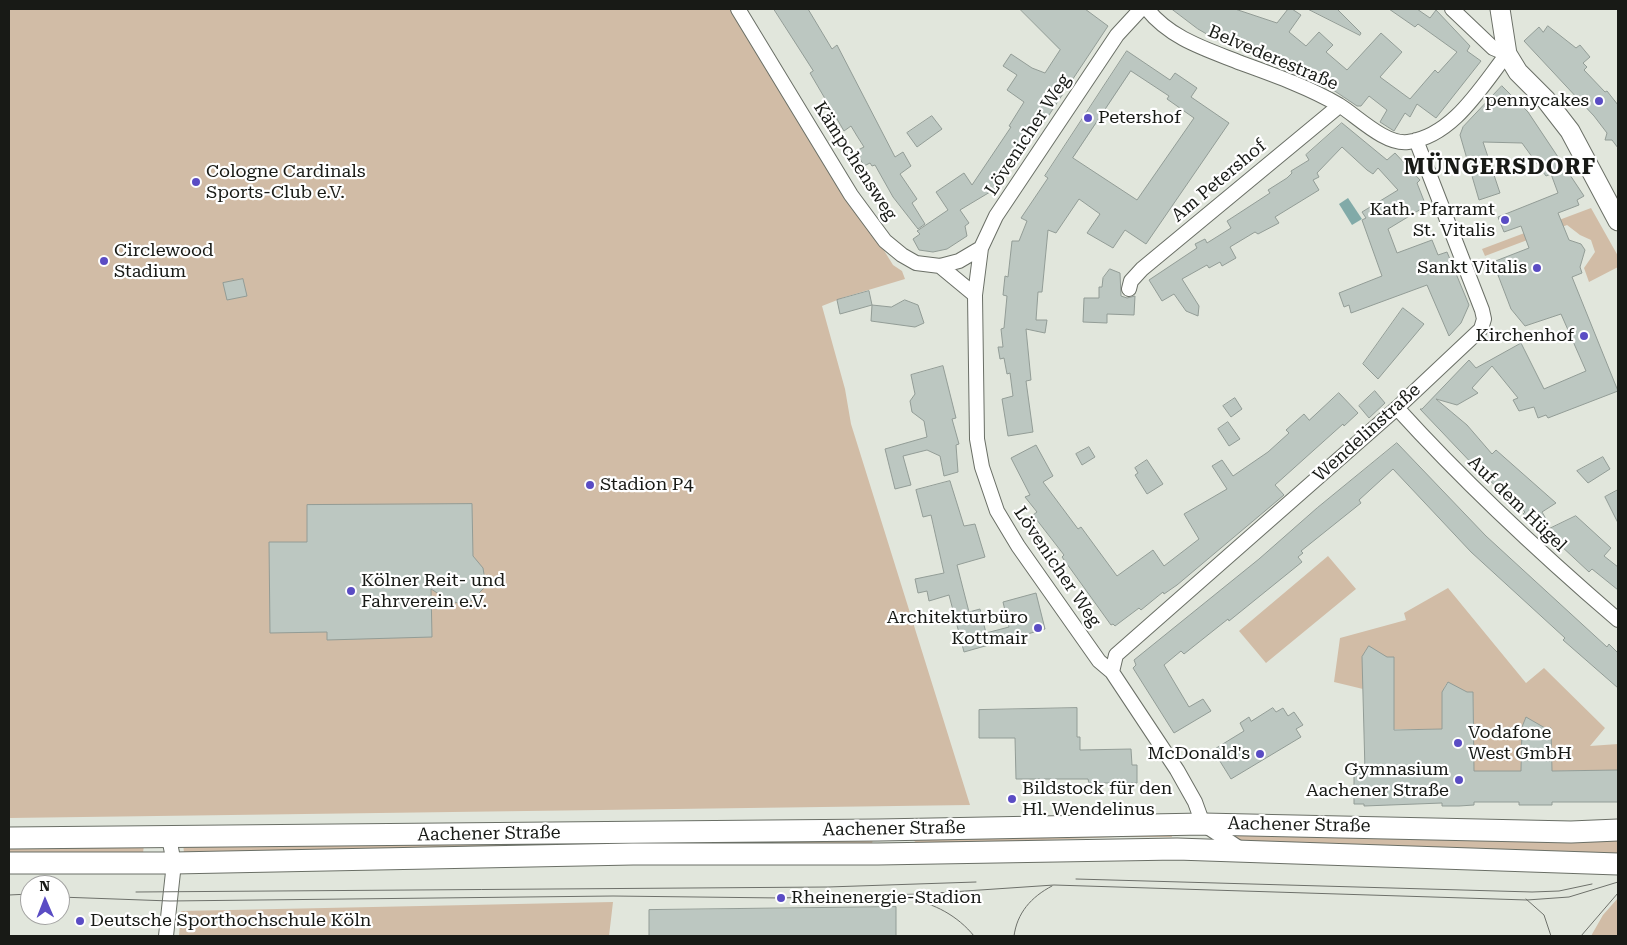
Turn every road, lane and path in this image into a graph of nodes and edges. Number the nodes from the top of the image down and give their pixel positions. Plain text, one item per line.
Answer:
1 (738, 9) edge
2 (1142, 9) edge
3 (1147, 9) edge
4 (1452, 9) edge
5 (1500, 9) edge
6 (1507, 54) junction
7 (1340, 106) junction
8 (1416, 140) junction
9 (1618, 221) edge
10 (981, 248) junction
11 (940, 266) junction
12 (1128, 289) dead end
13 (975, 295) junction
14 (1397, 408) junction
15 (1618, 620) edge
16 (1112, 672) junction
17 (1203, 824) junction
18 (1618, 830) edge
19 (9, 838) edge
20 (169, 838) junction
21 (1177, 849) junction
22 (1243, 851) junction
23 (9, 863) edge
24 (174, 863) junction
25 (1618, 864) edge
26 (166, 936) edge

1 - 11 street, Kämpchensweg
2 - 10 street, Lövenicher Weg
3 - 7 street, Belvederestraße
4 - 6 street
5 - 6 street
6 - 8 street
6 - 9 street
7 - 8 street, Belvederestraße
7 - 12 street, Am Petershof
8 - 14 street, Wendelinstraße
10 - 11 street, Kämpchensweg
10 - 13 street, Lövenicher Weg
11 - 13 street
13 - 16 street, Lövenicher Weg
14 - 15 street, Auf dem Hügel
14 - 16 street, Wendelinstraße
16 - 17 street
17 - 18 main road, Aachener Straße
17 - 20 main road, Aachener Straße
17 - 21 street
17 - 22 street
19 - 20 main road, Aachener Straße
20 - 24 street
21 - 22 main road, Aachener Straße
21 - 24 main road, Aachener Straße
22 - 25 main road, Aachener Straße
23 - 24 main road, Aachener Straße
24 - 26 street

